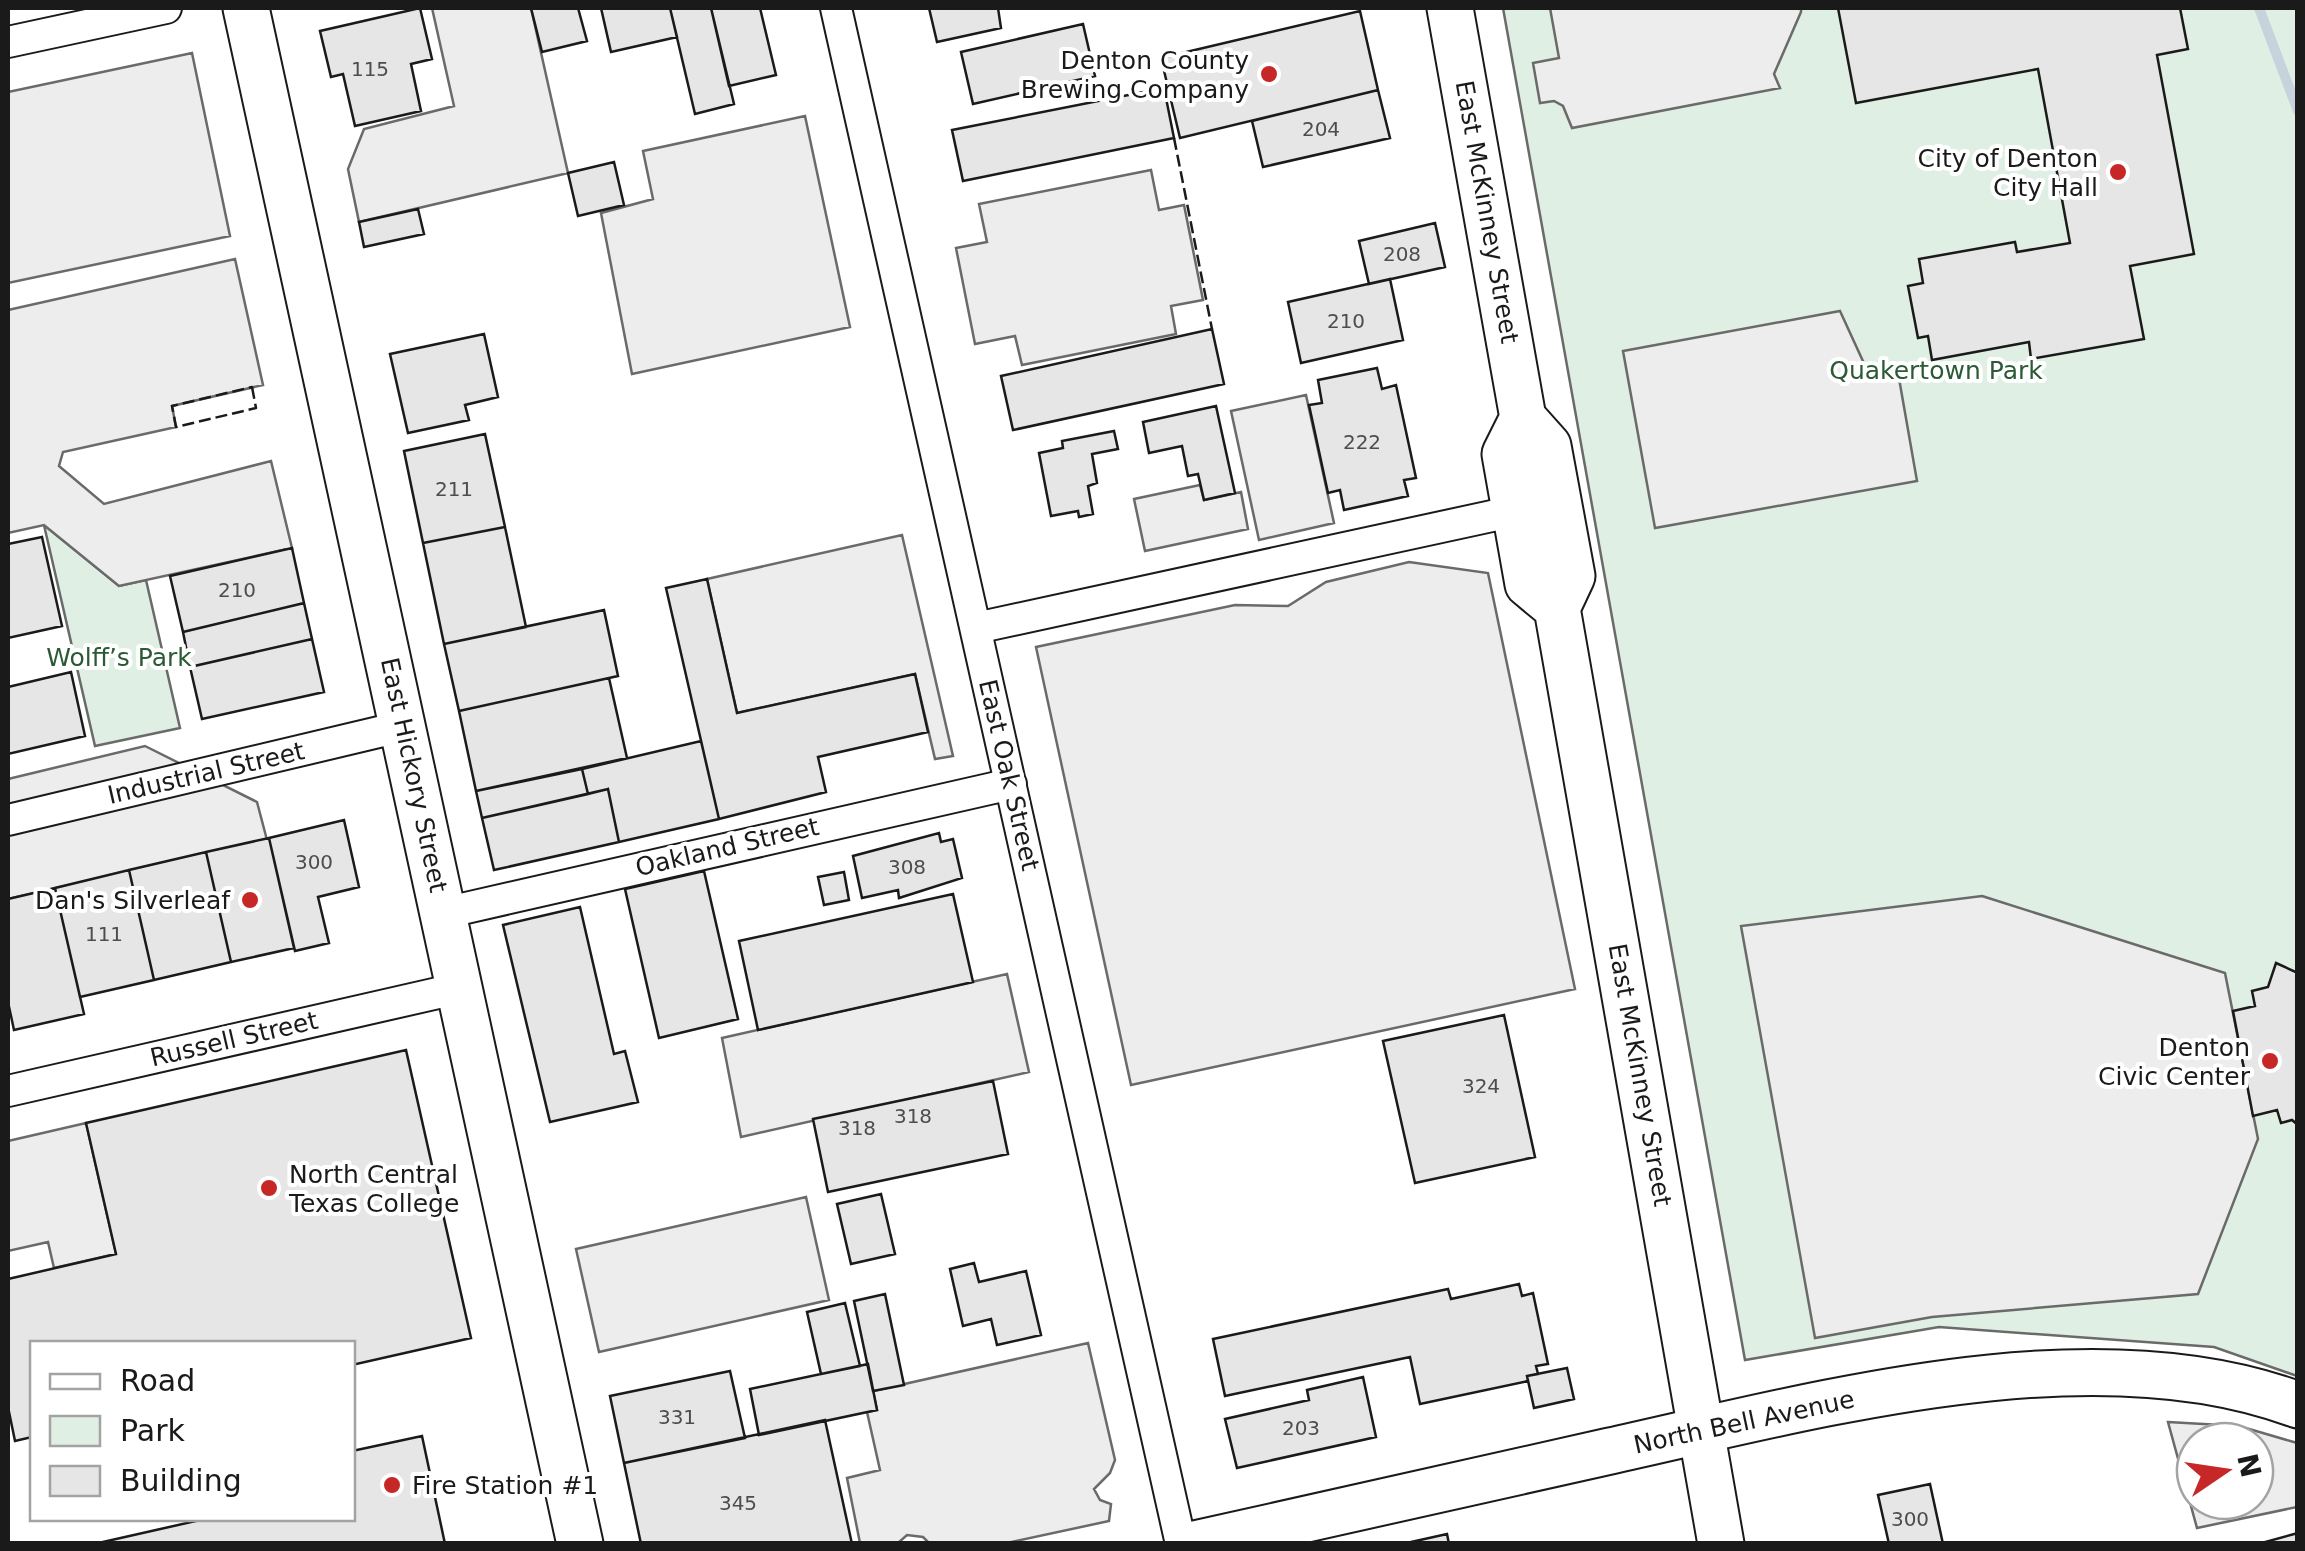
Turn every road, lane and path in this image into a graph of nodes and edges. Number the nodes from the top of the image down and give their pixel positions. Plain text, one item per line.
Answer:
1 (166, 8) edge
2 (246, 8) edge
3 (836, 8) edge
4 (1450, 8) edge
5 (8, 42) edge
6 (1523, 418) junction
7 (1515, 511) junction
8 (1557, 608) junction
9 (976, 628) junction
10 (404, 726) junction
11 (1011, 784) junction
12 (8, 820) edge
13 (444, 913) junction
14 (460, 988) junction
15 (8, 1091) edge
16 (2298, 1405) edge
17 (1702, 1430) junction
18 (580, 1544) edge
19 (1182, 1544) edge
20 (1195, 1544) edge
21 (1721, 1544) edge

1 - 5 street
2 - 10 main road, East Hickory Street
3 - 9 street, East Oak Street
4 - 6 main road, East McKinney Street
6 - 7 main road, East McKinney Street
6 - 8 main road, East McKinney Street
7 - 8 main road, East McKinney Street
7 - 9 street
8 - 17 main road, East McKinney Street
9 - 11 street, East Oak Street
10 - 12 street, Industrial Street
10 - 13 main road, East Hickory Street
11 - 13 street, Oakland Street
11 - 19 street, East Oak Street
13 - 14 main road, East Hickory Street
14 - 15 street, Russell Street
14 - 18 main road, East Hickory Street
16 - 17 main road, North Bell Avenue
17 - 20 main road, North Bell Avenue
17 - 21 main road, East McKinney Street

